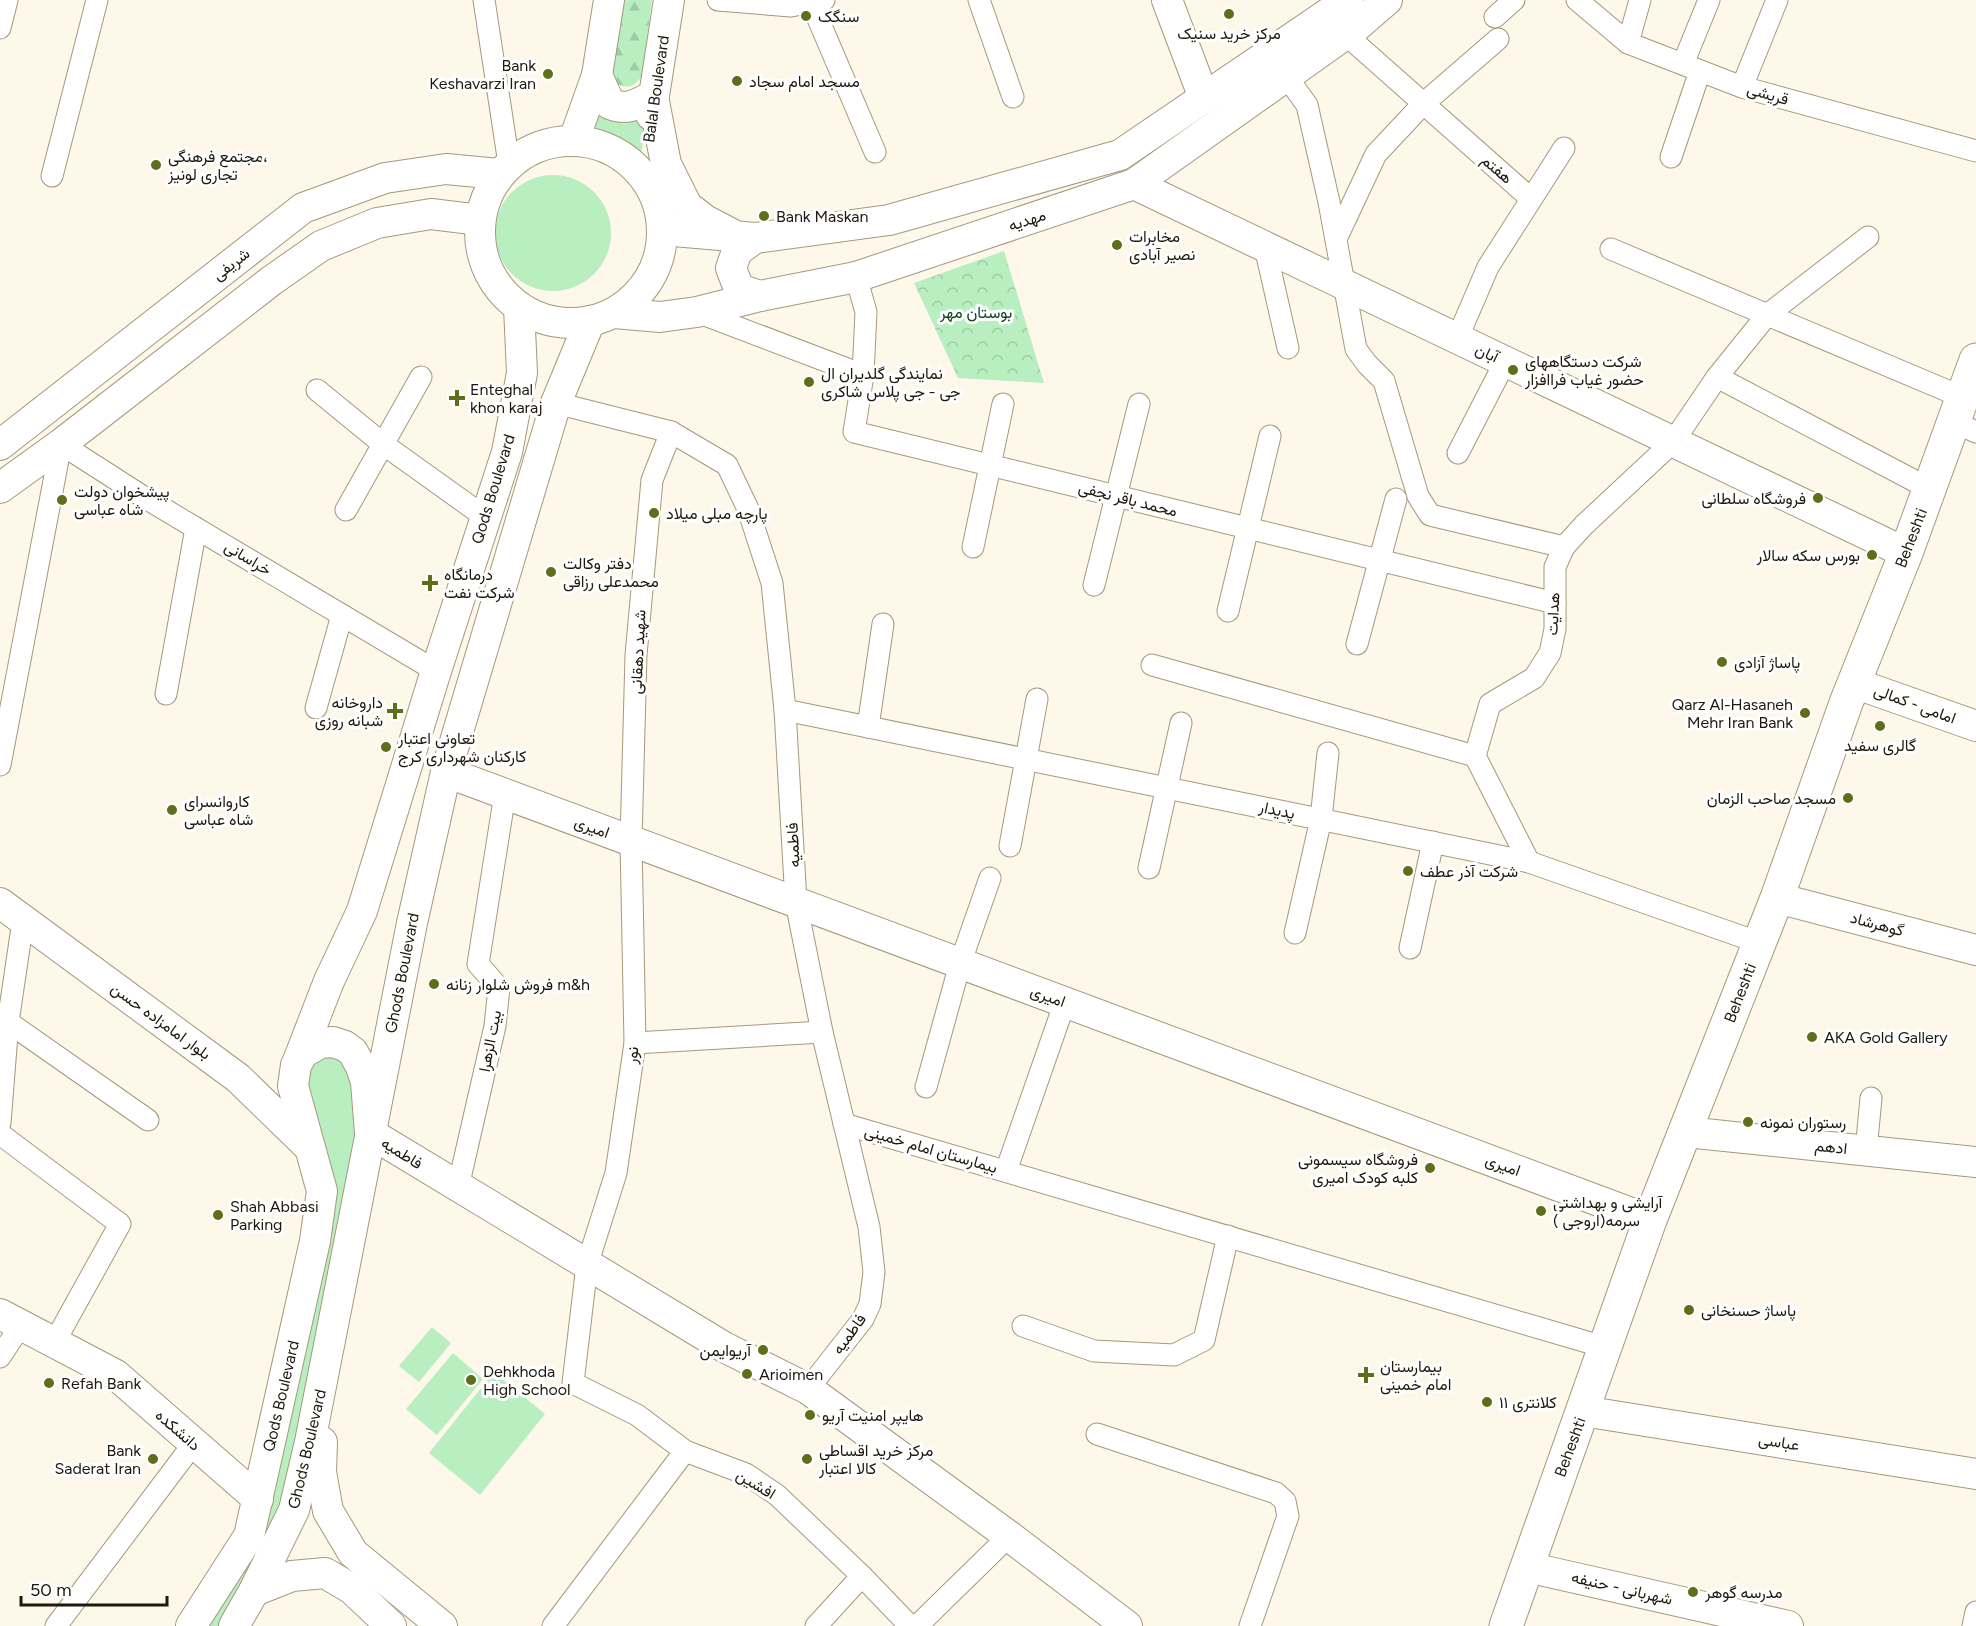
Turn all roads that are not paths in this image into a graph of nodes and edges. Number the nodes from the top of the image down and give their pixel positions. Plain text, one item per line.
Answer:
1 (7, 0) edge
2 (97, 0) edge
3 (484, 0) edge
4 (609, 0) edge
5 (669, 0) edge
6 (718, 0) edge
7 (979, 0) edge
8 (1167, 0) edge
9 (1347, 0) edge
10 (1387, 0) edge
11 (1514, 0) edge
12 (1577, 0) edge
13 (1640, 0) edge
14 (1710, 0) edge
15 (1777, 0) edge
16 (815, 1) edge
17 (1495, 17) dead end
18 (0, 28) edge
19 (1345, 34) junction
20 (1498, 39) dead end
21 (1628, 43) junction
22 (1691, 68) junction
23 (597, 75) junction
24 (1286, 76) junction
25 (1742, 87) junction
26 (653, 96) junction
27 (1013, 97) dead end
28 (1204, 98) junction
29 (1423, 104) junction
30 (574, 140) junction
31 (1564, 148) dead end
32 (1976, 151) edge
33 (875, 152) dead end
34 (1671, 156) dead end
35 (504, 169) junction
36 (52, 176) dead end
37 (645, 178) junction
38 (1134, 184) junction
39 (1530, 198) junction
40 (480, 220) junction
41 (662, 230) junction
42 (1868, 237) dead end
43 (747, 238) junction
44 (1336, 239) junction
45 (1265, 247) junction
46 (1611, 249) dead end
47 (856, 277) junction
48 (1344, 285) junction
49 (760, 296) junction
50 (519, 307) junction
51 (697, 312) junction
52 (1767, 315) junction
53 (602, 317) junction
54 (660, 317) junction
55 (1457, 339) junction
56 (1288, 348) dead end
57 (1976, 360) edge
58 (1505, 362) junction
59 (863, 375) junction
60 (421, 377) dead end
61 (1717, 377) junction
62 (317, 390) dead end
63 (556, 403) junction
64 (1003, 404) dead end
65 (1139, 404) dead end
66 (1964, 417) edge
67 (671, 432) junction
68 (1270, 436) dead end
69 (1673, 442) junction
70 (61, 444) junction
71 (383, 444) junction
72 (0, 445) edge
73 (1458, 453) dead end
74 (989, 465) junction
75 (0, 488) edge
76 (1930, 489) junction
77 (1116, 496) junction
78 (1396, 499) dead end
79 (346, 510) dead end
80 (484, 517) junction
81 (196, 528) junction
82 (1249, 529) junction
83 (973, 547) dead end
84 (1564, 547) junction
85 (1906, 553) junction
86 (1380, 561) junction
87 (1094, 585) dead end
88 (1555, 603) junction
89 (1228, 611) dead end
90 (342, 615) junction
91 (883, 624) dead end
92 (1357, 644) dead end
93 (1152, 665) dead end
94 (436, 671) junction
95 (1854, 682) junction
96 (166, 693) dead end
97 (1037, 699) dead end
98 (316, 708) dead end
99 (785, 710) junction
100 (1181, 723) dead end
101 (1976, 726) edge
102 (868, 727) junction
103 (1328, 753) dead end
104 (1475, 756) junction
105 (1025, 759) junction
106 (0, 765) edge
107 (446, 772) junction
108 (1168, 788) junction
109 (505, 794) junction
110 (1321, 819) junction
111 (631, 841) junction
112 (1433, 842) junction
113 (1010, 846) dead end
114 (1529, 862) junction
115 (1149, 868) dead end
116 (990, 878) dead end
117 (1777, 898) junction
118 (796, 902) junction
119 (11, 912) edge
120 (1295, 933) dead end
121 (1760, 943) junction
122 (1410, 948) dead end
123 (1976, 950) edge
124 (960, 964) junction
125 (1065, 1002) junction
126 (8, 1022) junction
127 (822, 1032) junction
128 (634, 1043) junction
129 (296, 1065) junction
130 (926, 1087) dead end
131 (1871, 1098) dead end
132 (148, 1120) dead end
133 (0, 1123) edge
134 (844, 1124) junction
135 (1686, 1132) junction
136 (370, 1133) junction
137 (0, 1134) edge
138 (312, 1150) junction
139 (1866, 1151) junction
140 (1976, 1162) edge
141 (1006, 1171) junction
142 (459, 1187) junction
143 (1650, 1220) junction
144 (1228, 1236) junction
145 (587, 1264) junction
146 (10, 1320) edge
147 (1023, 1326) dead end
148 (54, 1343) junction
149 (1604, 1347) junction
150 (0, 1357) edge
151 (324, 1369) junction
152 (573, 1383) joint
153 (808, 1389) junction
154 (1583, 1411) junction
155 (1097, 1434) dead end
156 (194, 1443) junction
157 (685, 1450) junction
158 (1976, 1474) edge
159 (258, 1499) junction
160 (1009, 1536) junction
161 (1527, 1567) junction
162 (862, 1576) junction
163 (254, 1591) junction
164 (1976, 1612) edge
165 (56, 1626) edge
166 (191, 1626) edge
167 (234, 1626) edge
168 (390, 1626) edge
169 (442, 1626) edge
170 (553, 1626) edge
171 (816, 1626) edge
172 (910, 1626) edge
173 (917, 1626) edge
174 (1127, 1626) edge
175 (1250, 1626) edge
176 (1506, 1626) edge
177 (1788, 1626) edge
178 (1973, 1626) edge

1 - 18 street
2 - 36 street
3 - 35 street
4 - 23 main road
5 - 26 main road, Balal Boulevard
6 - 16 street
7 - 27 street
8 - 28 main road
9 - 28 main road
10 - 19 main road, مهدیه
11 - 17 street
12 - 21 street, قریشی
13 - 21 street
14 - 22 street
15 - 25 street
16 - 33 street
19 - 24 main road, مهدیه
19 - 29 street, هفتم
20 - 29 street
21 - 22 street, قریشی
22 - 25 street, قریشی
22 - 34 street
23 - 26 main road
23 - 30 main road
24 - 38 main road, مهدیه
24 - 44 street
25 - 32 street, قریشی
26 - 37 main road, Balal Boulevard
26 - 43 main road
28 - 43 main road
29 - 39 street, هفتم
29 - 44 street
30 - 35 main road
30 - 37 main road
31 - 39 street
35 - 40 main road
35 - 72 main road, شریفی
37 - 41 main road
38 - 45 main road, آبان
38 - 47 main road, مهدیه
39 - 55 street
40 - 50 main road
40 - 70 main road
41 - 43 main road
41 - 53 main road
42 - 52 street, هدایت
43 - 49 main road
44 - 48 street
45 - 48 main road, آبان
45 - 56 street
46 - 52 street
47 - 49 main road, مهدیه
47 - 59 street, محمد باقر نجفی
48 - 55 main road, آبان
48 - 84 street
49 - 51 main road, مهدیه
50 - 53 main road
50 - 80 main road, Qods Boulevard
51 - 54 main road, مهدیه
51 - 59 street
52 - 61 street, هدایت
52 - 66 street
53 - 54 main road, مهدیه
53 - 63 main road, Ghods Boulevard
54 - 63 main road
55 - 58 main road, آبان
57 - 66 main road, Beheshti
58 - 69 main road, آبان
58 - 73 street
59 - 74 street, محمد باقر نجفی
60 - 71 street
61 - 69 street, هدایت
61 - 76 street
62 - 71 street
63 - 67 street, فاطمیه
63 - 107 main road, Ghods Boulevard
64 - 74 street
65 - 77 street
66 - 76 main road, Beheshti
67 - 99 street, فاطمیه
67 - 111 street, شهید دهقانی
68 - 82 street
69 - 84 street, هدایت
69 - 85 main road, آبان
70 - 75 main road
70 - 81 street, خراسانی
70 - 106 street
71 - 79 street
71 - 80 street
74 - 77 street, محمد باقر نجفی
74 - 83 street
76 - 85 main road, Beheshti
77 - 82 street, محمد باقر نجفی
77 - 87 street
78 - 86 street
80 - 94 main road, Qods Boulevard
81 - 90 street, خراسانی
81 - 96 street
82 - 86 street, محمد باقر نجفی
82 - 89 street
84 - 88 street, هدایت
85 - 95 main road, Beheshti
86 - 88 street, محمد باقر نجفی
86 - 92 street
88 - 104 street, هدایت
90 - 94 street, خراسانی
90 - 98 street
91 - 102 street
93 - 104 street
94 - 129 main road, Qods Boulevard
95 - 101 main road, امامی - کمالی
95 - 117 main road, Beheshti
97 - 105 street
99 - 102 street, پدیدار
99 - 118 street, فاطمیه
100 - 108 street
102 - 105 street, پدیدار
103 - 110 street
104 - 114 street
105 - 108 street, پدیدار
105 - 113 street
107 - 109 main road, امیری
107 - 136 main road, Ghods Boulevard
108 - 110 street, پدیدار
108 - 115 street
109 - 111 main road, امیری
109 - 142 street, بیت الزهرا
110 - 112 street, پدیدار
110 - 120 street
111 - 118 main road, امیری
111 - 128 street, نور
112 - 114 street, پدیدار
112 - 122 street
114 - 121 street, پدیدار
116 - 124 street
117 - 121 main road, Beheshti
117 - 123 main road, گوهرشاد
118 - 124 main road, امیری
118 - 127 street, فاطمیه
119 - 126 street
119 - 138 main road, بلوار امامزاده حسن
121 - 135 main road, Beheshti
124 - 125 main road, امیری
124 - 130 street
125 - 141 street
125 - 143 main road, امیری
126 - 132 street
126 - 133 street
127 - 128 street
127 - 134 street, فاطمیه
128 - 145 street, نور
129 - 136 main road
129 - 138 main road, Qods Boulevard
131 - 139 street
134 - 141 street, بیمارستان امام خمینی
134 - 153 street, فاطمیه
135 - 139 main road, ادهم
135 - 143 main road, Beheshti
136 - 142 main road, فاطمیه
136 - 151 main road, Ghods Boulevard
137 - 148 street
138 - 159 main road, Qods Boulevard
139 - 140 main road, ادهم
141 - 144 street, بیمارستان امام خمینی
142 - 145 main road, فاطمیه
143 - 149 main road, Beheshti
144 - 147 street
144 - 149 street, بیمارستان امام خمینی
145 - 152 street, نور
145 - 153 main road, فاطمیه
146 - 148 main road, دانشکده
146 - 150 street
148 - 156 main road, دانشکده
149 - 154 main road, Beheshti
151 - 163 main road, Ghods Boulevard
151 - 169 main road
152 - 157 street, افشین
153 - 160 main road, فاطمیه
154 - 158 main road, عباسی
154 - 161 main road, Beheshti
155 - 175 street
156 - 159 main road, دانشکده
156 - 165 street
157 - 162 street, افشین
157 - 170 street
159 - 166 main road, Qods Boulevard
160 - 173 street
160 - 174 main road, فاطمیه
161 - 176 main road, Beheshti
161 - 177 main road, شهربانی - حنیفه
162 - 171 street
162 - 172 street, افشین
163 - 167 main road, Ghods Boulevard
163 - 168 main road
164 - 178 street

